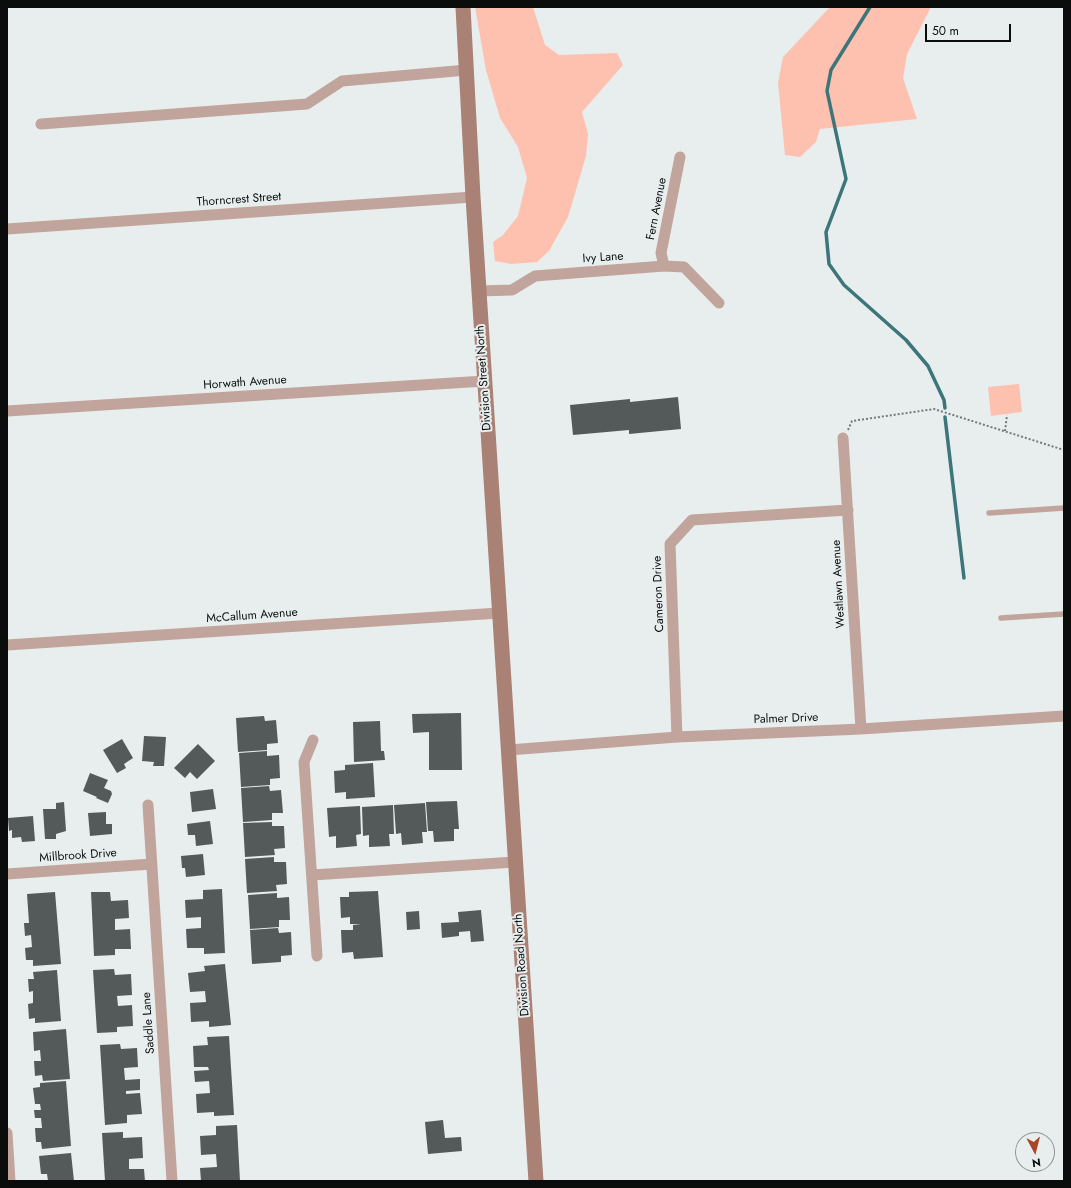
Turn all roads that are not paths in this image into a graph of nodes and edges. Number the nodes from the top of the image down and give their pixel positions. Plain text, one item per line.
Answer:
1 (463, 7) edge
2 (467, 70) junction
3 (41, 124) dead end
4 (680, 157) dead end
5 (473, 197) junction
6 (7, 229) edge
7 (664, 266) junction
8 (479, 291) junction
9 (719, 303) dead end
10 (485, 381) junction
11 (7, 411) edge
12 (843, 438) road end
13 (1064, 508) edge
14 (848, 510) junction
15 (989, 513) dead end
16 (499, 613) junction
17 (1064, 614) edge
18 (1002, 618) dead end
19 (7, 645) edge
20 (1064, 716) edge
21 (861, 729) junction
22 (677, 737) junction
23 (313, 740) dead end
24 (509, 750) junction
25 (148, 805) dead end
26 (515, 862) junction
27 (152, 864) junction
28 (7, 874) edge
29 (312, 875) junction
30 (317, 956) dead end
31 (7, 1133) edge
32 (10, 1181) edge
33 (172, 1181) edge
34 (536, 1181) edge

1 - 2 main road, Division Street North
2 - 3 street
2 - 5 main road, Division Street North
4 - 7 street, Fern Avenue
5 - 6 street, Thorncrest Street
5 - 8 main road, Division Street North
7 - 8 street, Ivy Lane
7 - 9 street, Ivy Lane
8 - 10 main road, Division Street North
10 - 11 street, Horwath Avenue
10 - 16 main road, Division Street North
12 - 14 street, Westlawn Avenue
13 - 15 lane
14 - 21 street, Westlawn Avenue
14 - 22 street, Cameron Drive
16 - 19 street, McCallum Avenue
16 - 24 main road, Division Street North
17 - 18 lane
20 - 21 street, Palmer Drive
21 - 22 street, Palmer Drive
22 - 24 street, Palmer Drive
23 - 29 street
24 - 26 main road, Division Road North
25 - 27 street, Saddle Lane
26 - 29 street
26 - 34 main road, Division Road North
27 - 28 street, Millbrook Drive
27 - 33 street, Saddle Lane
29 - 30 street
31 - 32 street

